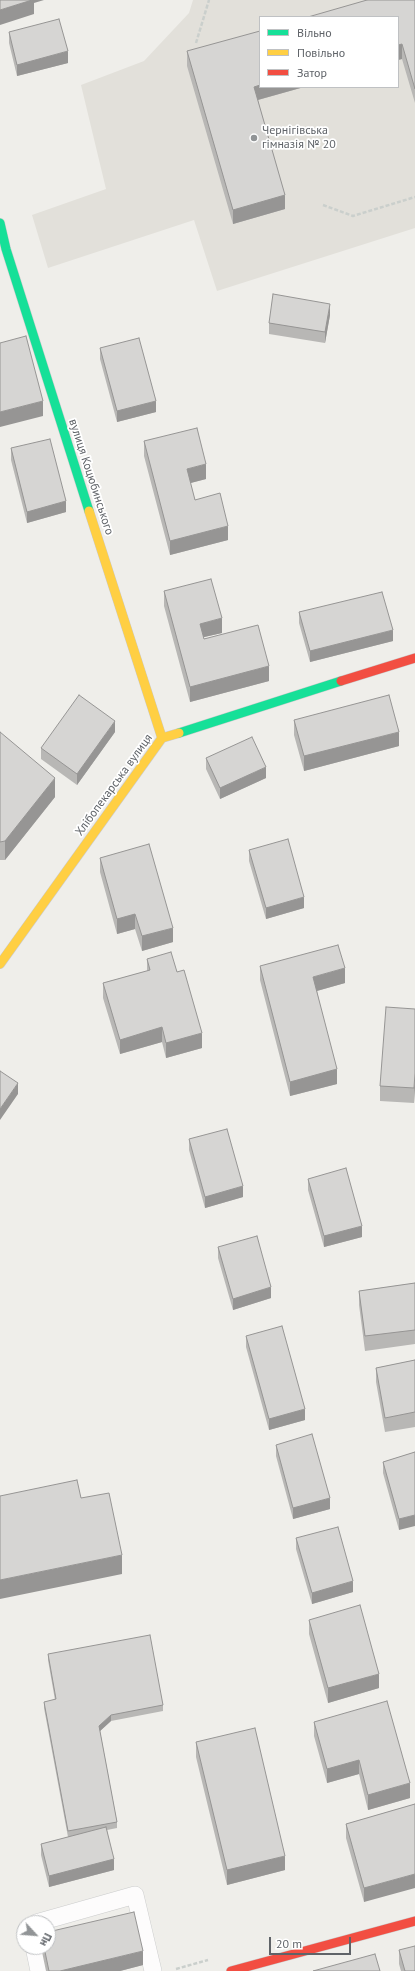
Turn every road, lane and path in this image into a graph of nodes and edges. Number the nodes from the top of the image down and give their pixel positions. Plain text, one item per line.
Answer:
1 (209, 0) edge
2 (196, 44) dead end
3 (415, 197) edge
4 (323, 205) dead end
5 (0, 223) edge
6 (415, 658) edge
7 (162, 738) junction
8 (0, 964) edge
9 (56, 1917) edge
10 (415, 1921) edge
11 (36, 1955) edge
12 (39, 1971) edge
13 (153, 1971) edge
14 (231, 1971) edge

1 - 2 path
3 - 4 path
5 - 7 street, вулиця Коцюбинського
6 - 7 street, Хлібопекарська вулиця
7 - 8 street, Хлібопекарська вулиця
9 - 13 lane
10 - 14 street
11 - 12 lane

